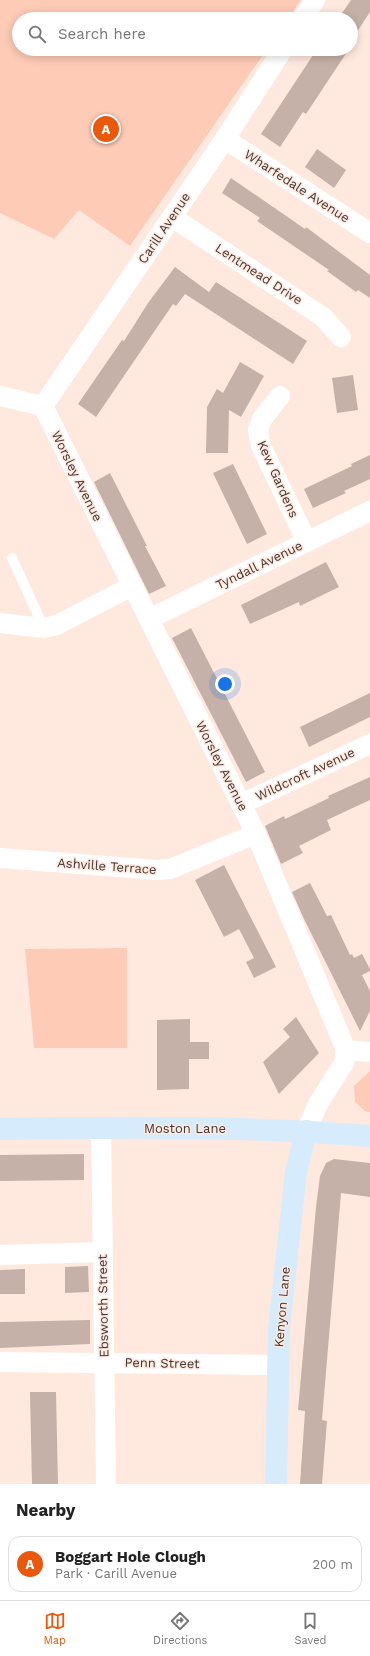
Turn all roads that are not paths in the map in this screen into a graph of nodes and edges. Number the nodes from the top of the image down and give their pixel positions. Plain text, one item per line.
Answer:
1 (315, 0) edge
2 (307, 12) edge
3 (278, 56) edge
4 (225, 139) junction
5 (172, 217) junction
6 (370, 233) edge
7 (341, 337) dead end
8 (0, 396) edge
9 (280, 396) dead end
10 (43, 406) junction
11 (370, 512) edge
12 (307, 542) junction
13 (12, 558) dead end
14 (132, 586) junction
15 (149, 619) junction
16 (0, 624) edge
17 (44, 628) junction
18 (370, 744) edge
19 (241, 804) junction
20 (256, 834) junction
21 (0, 858) edge
22 (346, 1050) junction
23 (370, 1052) edge
24 (101, 1128) junction
25 (0, 1129) edge
26 (306, 1131) junction
27 (370, 1136) edge
28 (102, 1252) junction
29 (0, 1255) edge
30 (0, 1362) edge
31 (104, 1362) junction
32 (277, 1364) junction
33 (106, 1484) edge
34 (276, 1484) edge

1 - 2 street
3 - 4 street, Carill Avenue
4 - 5 street, Carill Avenue
4 - 6 street, Wharfedale Avenue
5 - 7 street, Lentmead Drive
5 - 10 street, Carill Avenue
8 - 10 street
9 - 12 street, Kew Gardens
10 - 14 street, Worsley Avenue
11 - 12 street, Tyndall Avenue
12 - 15 street, Tyndall Avenue
13 - 17 lane
14 - 15 street, Worsley Avenue
14 - 17 street
15 - 19 street, Worsley Avenue
16 - 17 street
18 - 19 street, Wildcroft Avenue
19 - 20 street, Worsley Avenue
20 - 21 street, Ashville Terrace
20 - 22 street, Worsley Avenue
22 - 23 street
22 - 26 street
24 - 25 street, Moston Lane
24 - 26 street, Moston Lane
24 - 28 street, Ebsworth Street
26 - 27 street, Moston Lane
26 - 32 street, Kenyon Lane
28 - 29 street
28 - 31 street, Ebsworth Street
30 - 31 street, Penn Street
31 - 32 street, Penn Street
31 - 33 street, Ebsworth Street
32 - 34 street, Kenyon Lane

